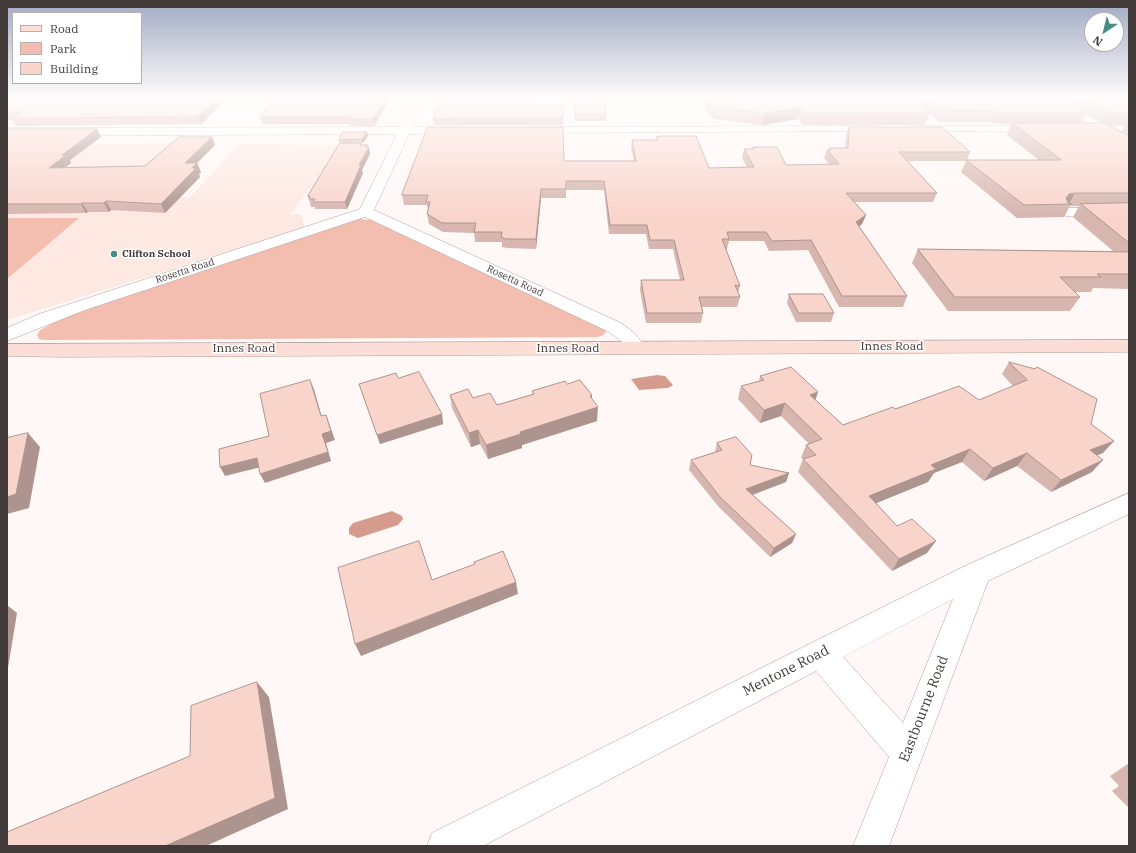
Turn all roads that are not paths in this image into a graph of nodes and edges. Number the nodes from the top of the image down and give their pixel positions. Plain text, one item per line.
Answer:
1 (402, 137) edge
2 (1114, 137) edge
3 (1123, 142) edge
4 (1129, 211) edge
5 (366, 212) junction
6 (1067, 212) edge
7 (7, 335) edge
8 (1129, 346) edge
9 (637, 349) junction
10 (7, 350) edge
11 (1129, 503) edge
12 (977, 573) junction
13 (820, 653) junction
14 (907, 752) junction
15 (445, 846) edge
16 (871, 846) edge

1 - 5 street
2 - 3 street
4 - 6 street
5 - 7 street, Rosetta Road
5 - 9 street, Rosetta Road
8 - 9 street, Innes Road
9 - 10 street, Innes Road
11 - 12 street, Mentone Road
12 - 13 street, Mentone Road
12 - 14 street, Eastbourne Road
13 - 14 street
13 - 15 street, Mentone Road
14 - 16 street, Eastbourne Road

